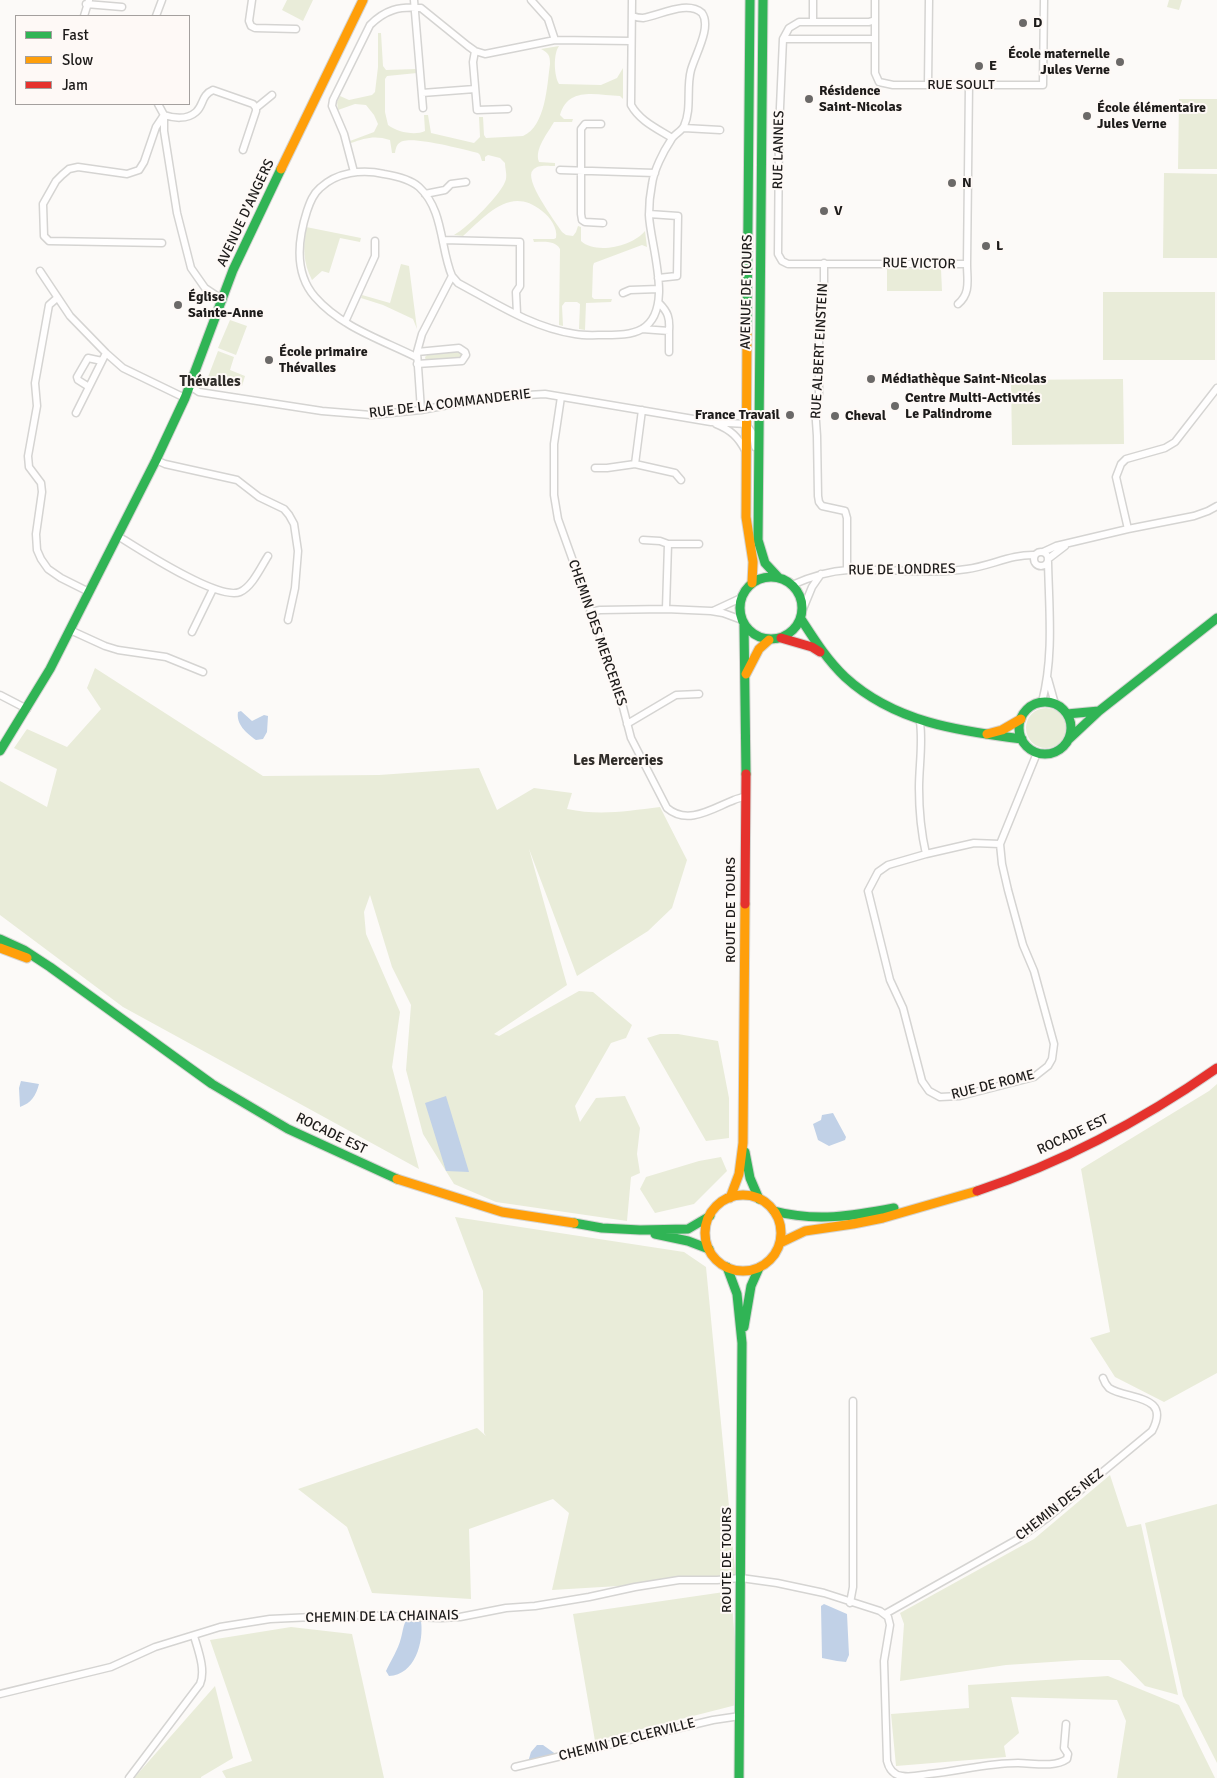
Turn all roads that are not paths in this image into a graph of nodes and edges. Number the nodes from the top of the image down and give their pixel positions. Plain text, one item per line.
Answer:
1 (162, 0) edge
2 (252, 0) edge
3 (363, 0) edge
4 (414, 0) edge
5 (531, 0) edge
6 (632, 0) edge
7 (750, 0) edge
8 (763, 0) edge
9 (813, 0) edge
10 (875, 0) edge
11 (929, 0) edge
12 (1044, 0) edge
13 (88, 2) edge
14 (122, 7) dead end
15 (415, 8) junction
16 (84, 15) edge
17 (156, 15) edge
18 (632, 16) junction
19 (875, 20) junction
20 (813, 22) junction
21 (296, 29) dead end
22 (782, 39) junction
23 (874, 39) junction
24 (555, 40) junction
25 (631, 41) junction
26 (474, 51) junction
27 (969, 84) junction
28 (928, 85) junction
29 (475, 89) junction
30 (422, 93) junction
31 (272, 95) dead end
32 (159, 105) edge
33 (256, 108) junction
34 (423, 108) dead end
35 (508, 109) dead end
36 (164, 115) junction
37 (601, 124) dead end
38 (684, 128) junction
39 (720, 130) dead end
40 (672, 138) junction
41 (243, 150) dead end
42 (560, 170) dead end
43 (354, 172) junction
44 (581, 172) junction
45 (655, 173) junction
46 (466, 182) dead end
47 (425, 194) junction
48 (649, 214) junction
49 (603, 223) dead end
50 (443, 240) junction
51 (374, 241) dead end
52 (162, 243) dead end
53 (782, 261) joint
54 (824, 263) junction
55 (967, 264) junction
56 (40, 271) dead end
57 (452, 276) junction
58 (658, 278) junction
59 (659, 289) junction
60 (623, 293) dead end
61 (57, 298) junction
62 (223, 300) junction
63 (659, 303) junction
64 (958, 304) dead end
65 (517, 314) junction
66 (345, 322) junction
67 (642, 329) junction
68 (670, 331) junction
69 (669, 352) dead end
70 (106, 353) junction
71 (417, 354) junction
72 (102, 361) junction
73 (417, 364) junction
74 (190, 386) junction
75 (89, 387) junction
76 (1217, 388) edge
77 (562, 397) junction
78 (186, 398) junction
79 (421, 410) junction
80 (642, 410) junction
81 (76, 413) dead end
82 (711, 422) junction
83 (746, 424) junction
84 (746, 451) junction
85 (156, 460) junction
86 (635, 464) junction
87 (595, 468) dead end
88 (681, 480) dead end
89 (757, 503) junction
90 (1217, 506) edge
91 (1128, 528) junction
92 (118, 536) junction
93 (643, 540) dead end
94 (1068, 543) junction
95 (668, 544) junction
96 (699, 544) dead end
97 (1043, 552) junction
98 (268, 556) dead end
99 (1036, 561) junction
100 (1048, 561) junction
101 (847, 570) junction
102 (821, 574) junction
103 (778, 577) junction
104 (752, 583) junction
105 (792, 585) junction
106 (1049, 587) junction
107 (213, 589) junction
108 (89, 592) junction
109 (741, 598) junction
110 (666, 609) junction
111 (711, 611) junction
112 (590, 612) junction
113 (802, 614) junction
114 (1217, 618) edge
115 (288, 620) dead end
116 (743, 623) junction
117 (70, 630) junction
118 (192, 632) dead end
119 (781, 638) junction
120 (770, 640) junction
121 (826, 656) junction
122 (203, 672) dead end
123 (744, 677) junction
124 (1048, 678) junction
125 (699, 694) dead end
126 (0, 695) edge
127 (1042, 702) junction
128 (1055, 704) junction
129 (27, 709) junction
130 (1099, 711) junction
131 (1067, 714) junction
132 (1021, 719) junction
133 (920, 722) junction
134 (627, 724) junction
135 (982, 735) junction
136 (1022, 739) junction
137 (1069, 739) junction
138 (0, 751) edge
139 (1037, 753) junction
140 (746, 796) junction
141 (1000, 844) junction
142 (926, 854) junction
143 (0, 939) edge
144 (0, 948) edge
145 (50, 967) junction
146 (1217, 1068) edge
147 (743, 1144) junction
148 (730, 1198) junction
149 (759, 1199) junction
150 (930, 1204) junction
151 (774, 1211) junction
152 (710, 1216) junction
153 (640, 1230) junction
154 (780, 1243) junction
155 (709, 1249) junction
156 (726, 1267) junction
157 (759, 1268) junction
158 (742, 1343) junction
159 (1102, 1378) dead end
160 (853, 1401) dead end
161 (741, 1578) junction
162 (850, 1603) junction
163 (885, 1614) junction
164 (194, 1636) junction
165 (0, 1694) edge
166 (740, 1716) junction
167 (1066, 1724) dead end
168 (516, 1767) dead end
169 (129, 1778) edge
170 (739, 1778) edge

1 - 17 street
2 - 21 street
3 - 62 main road, AVENUE D'ANGERS
4 - 15 street
5 - 24 street
6 - 18 street
7 - 83 main road, AVENUE DE TOURS
8 - 89 main road, AVENUE DE TOURS
9 - 20 street
10 - 19 street
11 - 28 street
12 - 27 street, RUE SOULT
13 - 14 street
13 - 16 street
15 - 26 street
15 - 30 street
15 - 43 street
18 - 25 street
18 - 38 street
19 - 20 street
19 - 23 street
20 - 22 street
22 - 23 street
22 - 53 street, RUE LANNES
23 - 28 street, RUE SOULT
24 - 25 street
24 - 26 street
25 - 40 street
26 - 29 street
27 - 28 street, RUE SOULT
27 - 55 street, RUE VICTOR
29 - 30 street
29 - 35 street
30 - 34 street
31 - 33 street
32 - 36 street
33 - 36 street
33 - 41 street
36 - 52 street
36 - 62 street
37 - 44 street
38 - 39 street
38 - 40 street
40 - 45 street
42 - 44 street
43 - 47 street
43 - 66 street
44 - 45 street
44 - 49 street
45 - 48 street
46 - 47 street
47 - 50 street
48 - 58 street
48 - 58 street
50 - 57 street
50 - 65 street
51 - 66 street
53 - 54 street, RUE VICTOR
54 - 55 street, RUE VICTOR
54 - 101 street, RUE ALBERT EINSTEIN
55 - 64 street
56 - 61 street
57 - 65 street
57 - 71 street
58 - 59 street
59 - 60 street
59 - 63 street
61 - 70 street
61 - 108 street
62 - 74 main road, AVENUE D'ANGERS
63 - 67 street
63 - 68 street
65 - 67 street
66 - 71 street
67 - 68 street
68 - 69 street
70 - 72 street
70 - 78 street
71 - 73 street
71 - 73 street
72 - 75 street
72 - 75 street
73 - 79 street
74 - 78 main road, AVENUE D'ANGERS
74 - 79 street, RUE DE LA COMMANDERIE
75 - 81 street
76 - 91 street
77 - 79 street, RUE DE LA COMMANDERIE
77 - 80 street, RUE DE LA COMMANDERIE
77 - 112 street, CHEMIN DES MERCERIES
78 - 85 main road, AVENUE D'ANGERS
80 - 82 street, RUE DE LA COMMANDERIE
80 - 86 street
82 - 83 street, RUE DE LA COMMANDERIE
82 - 84 street, RUE DE LA COMMANDERIE
83 - 84 main road, AVENUE DE TOURS
83 - 89 street
84 - 104 main road, AVENUE DE TOURS
85 - 92 main road, AVENUE D'ANGERS
85 - 115 street
86 - 87 street
86 - 88 street
89 - 103 main road, AVENUE DE TOURS
90 - 91 street
91 - 94 street
92 - 107 street
92 - 108 main road, AVENUE D'ANGERS
93 - 95 street
94 - 97 street
94 - 100 street
95 - 96 street
95 - 110 street
97 - 99 street
97 - 100 street
98 - 107 street
99 - 100 street
99 - 101 street, RUE DE LONDRES
99 - 106 street
100 - 106 street
101 - 102 street, RUE DE LONDRES
102 - 105 street, RUE DE LONDRES
102 - 113 street
103 - 104 main road
103 - 105 main road
104 - 109 main road
105 - 113 main road
106 - 124 street
107 - 118 street
108 - 117 main road, AVENUE D'ANGERS
109 - 111 street
109 - 116 main road
110 - 111 street
110 - 112 street
111 - 116 street
112 - 134 street, CHEMIN DES MERCERIES
113 - 119 main road
113 - 121 main road
114 - 130 main road
116 - 120 main road
116 - 123 main road, ROUTE DE TOURS
117 - 122 street
117 - 129 main road, AVENUE D'ANGERS
119 - 120 main road
119 - 121 main road
120 - 123 main road, ROUTE DE TOURS
121 - 133 main road
123 - 140 main road, ROUTE DE TOURS
124 - 127 street
124 - 128 street
125 - 134 street
126 - 129 street
127 - 128 main road
127 - 132 main road
128 - 131 main road
129 - 138 main road, AVENUE D'ANGERS
130 - 131 main road
130 - 137 main road
131 - 137 main road
132 - 135 main road
132 - 136 main road
133 - 135 main road
133 - 142 street
134 - 140 street, CHEMIN DES MERCERIES
135 - 136 main road
136 - 139 main road
137 - 139 main road
139 - 141 street, RUE DE ROME
140 - 147 main road, ROUTE DE TOURS
141 - 142 street, RUE DE ROME
141 - 142 street, RUE DE ROME
143 - 145 main road, ROCADE EST
144 - 145 main road, ROCADE EST
145 - 153 main road, ROCADE EST
146 - 150 main road, ROCADE EST
147 - 148 main road, ROUTE DE TOURS
147 - 149 main road, ROUTE DE TOURS
148 - 149 main road
148 - 152 main road
149 - 151 main road
150 - 151 main road, ROCADE EST
150 - 154 main road, ROCADE EST
151 - 154 main road
152 - 153 main road, ROCADE EST
152 - 155 main road
153 - 155 main road, ROCADE EST
154 - 157 main road
155 - 156 main road
156 - 157 main road
156 - 158 main road, ROUTE DE TOURS
157 - 158 main road, ROUTE DE TOURS
158 - 161 main road, ROUTE DE TOURS
159 - 163 street, CHEMIN DES NEZ
160 - 162 street
161 - 162 street, CHEMIN DE LA CHAINAIS
161 - 164 street, CHEMIN DE LA CHAINAIS
161 - 166 main road, ROUTE DE TOURS
162 - 163 street, CHEMIN DE LA CHAINAIS
163 - 167 street
164 - 165 street, CHEMIN DE LA CHAINAIS
164 - 169 street
166 - 168 street, CHEMIN DE CLERVILLE
166 - 170 main road, ROUTE DE TOURS

